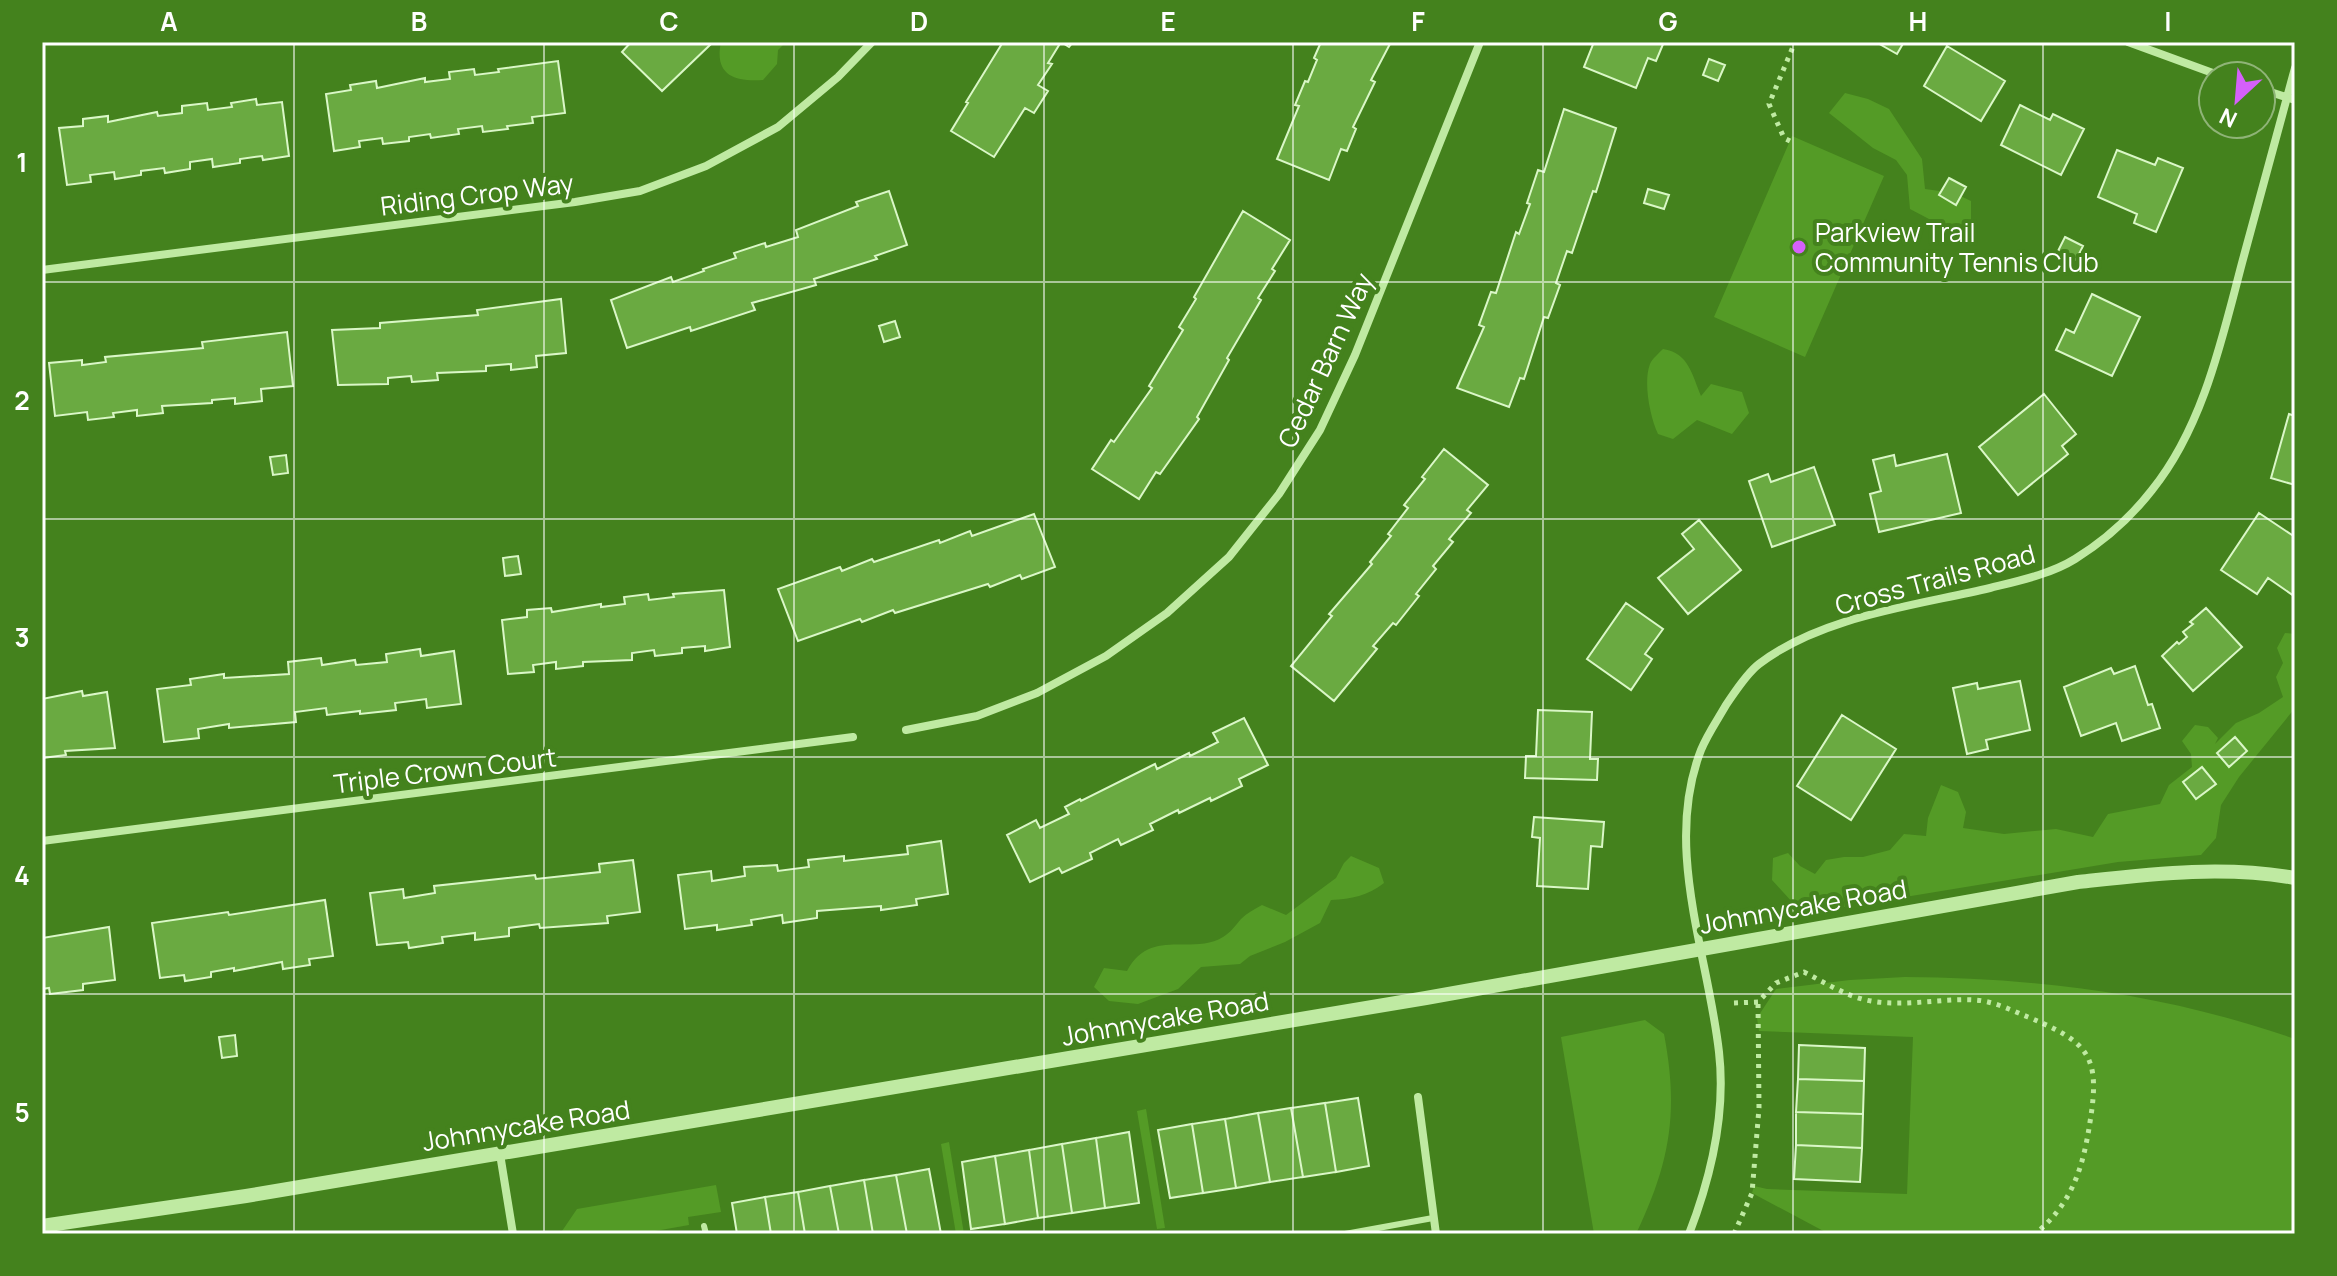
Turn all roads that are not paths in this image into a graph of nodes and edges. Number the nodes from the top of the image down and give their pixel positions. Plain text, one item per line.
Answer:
1 (872, 42) edge
2 (1480, 42) edge
3 (2128, 42) edge
4 (2197, 67) edge
5 (2295, 68) edge
6 (2291, 99) edge
7 (42, 270) edge
8 (906, 730) dead end
9 (853, 737) dead end
10 (42, 841) edge
11 (2295, 878) edge
12 (1700, 949) junction
13 (1418, 1097) dead end
14 (500, 1154) junction
15 (1433, 1218) junction
16 (42, 1226) edge
17 (513, 1234) edge
18 (1345, 1234) edge
19 (1436, 1234) edge
20 (1689, 1234) edge

1 - 7 street, Riding Crop Way
2 - 8 street, Cedar Barn Way
3 - 4 street
5 - 6 street, Cross Trails Road
6 - 12 street, Cross Trails Road
9 - 10 street, Triple Crown Court
11 - 12 street, Johnnycake Road
12 - 14 street, Johnnycake Road
12 - 20 street, Cross Trails Road
13 - 15 street
14 - 16 street, Johnnycake Road
14 - 17 street
15 - 18 lane
15 - 19 street

